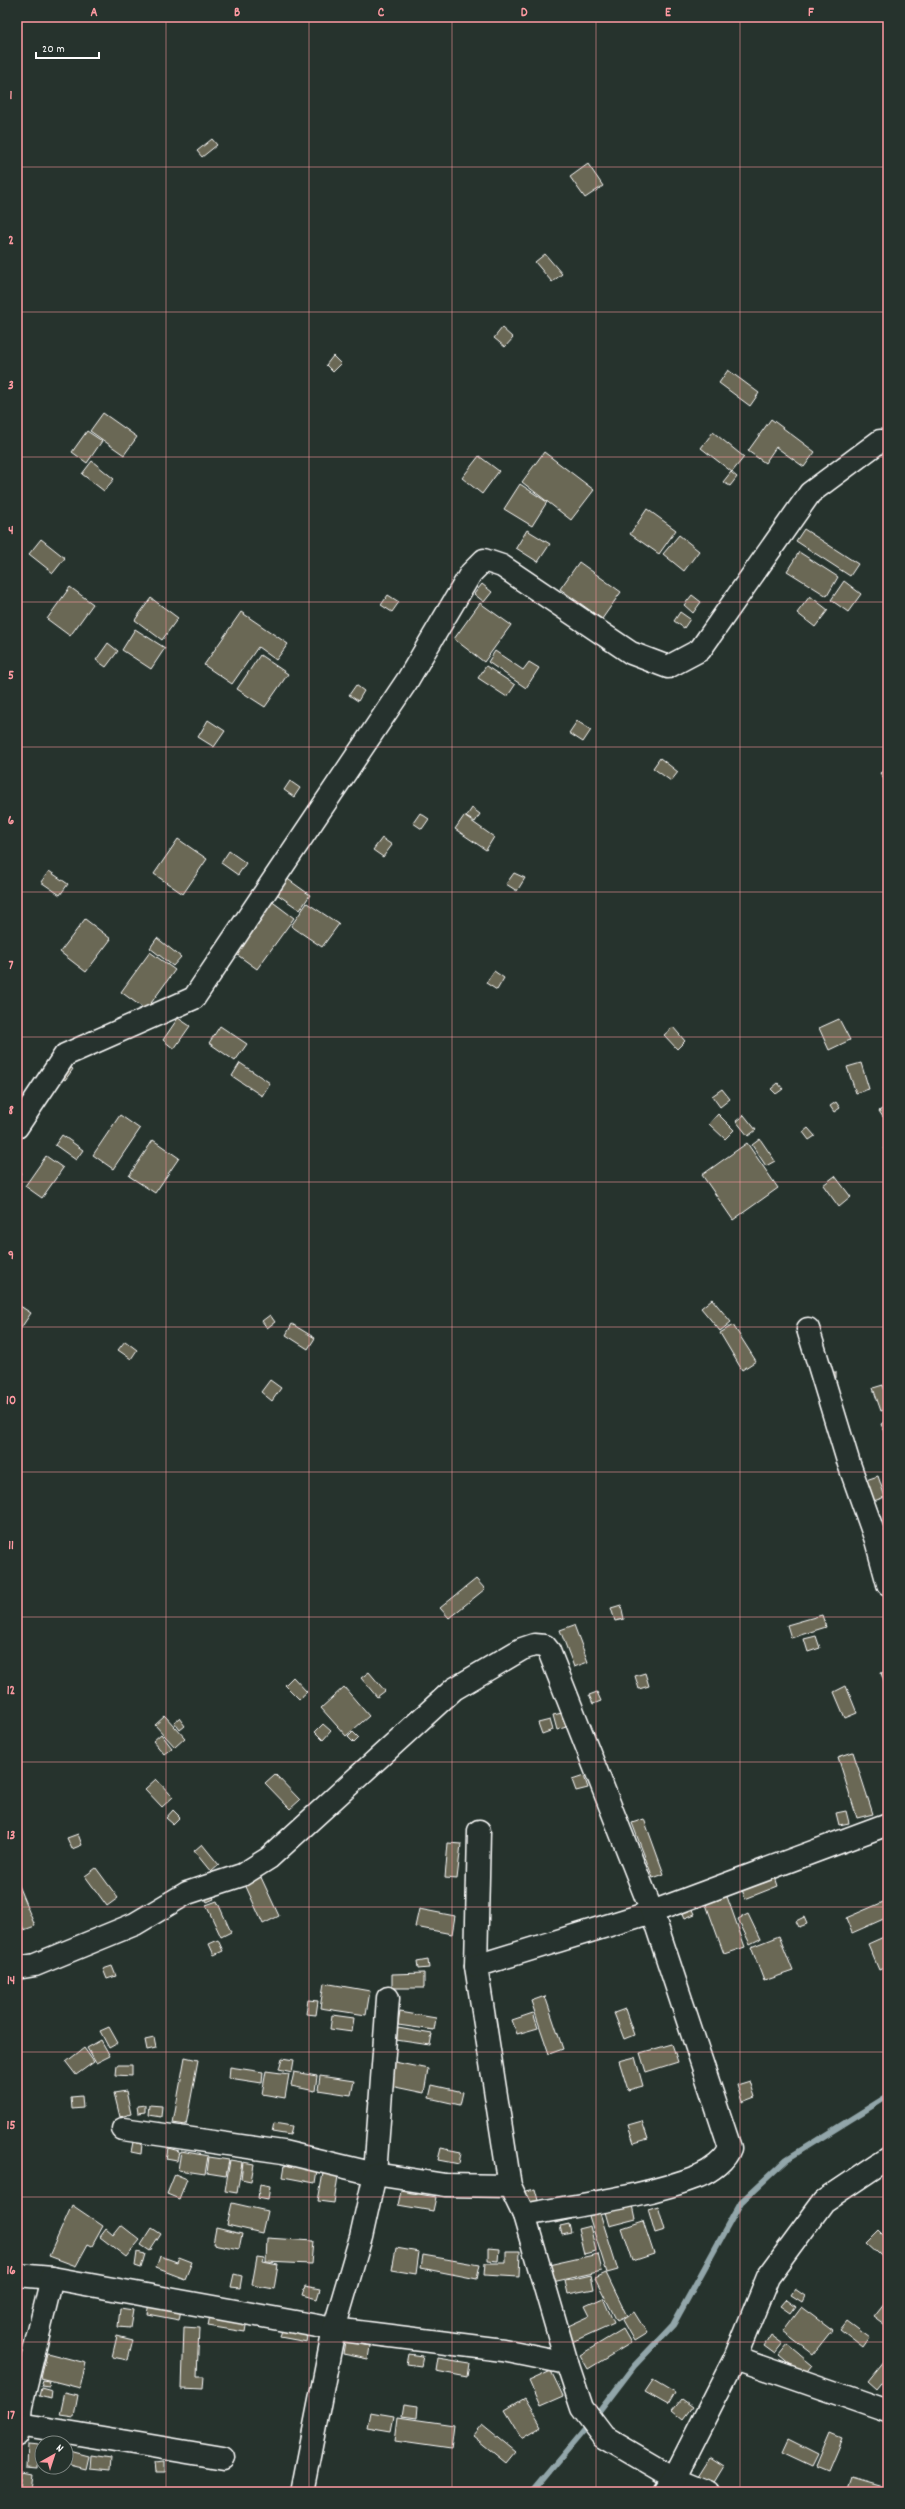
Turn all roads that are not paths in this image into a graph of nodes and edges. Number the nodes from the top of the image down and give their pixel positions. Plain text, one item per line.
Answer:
1 (888, 442) edge
2 (17, 1127) edge
3 (808, 1329) dead end
4 (888, 1584) edge
5 (888, 1824) edge
6 (479, 1831) dead end
7 (652, 1912) junction
8 (476, 1966) junction
9 (17, 1968) edge
10 (388, 1998) dead end
11 (123, 2129) dead end
12 (888, 2158) edge
13 (375, 2174) junction
14 (510, 2186) junction
15 (524, 2215) junction
16 (17, 2275) edge
17 (52, 2278) junction
18 (334, 2329) junction
19 (735, 2358) junction
20 (567, 2363) junction
21 (888, 2411) edge
22 (18, 2430) edge
23 (223, 2458) dead end
24 (670, 2485) edge
25 (302, 2492) edge
26 (708, 2492) edge

1 - 2 street
3 - 4 street
5 - 7 street
6 - 8 street
7 - 8 street
7 - 9 street
7 - 15 street
8 - 14 street
10 - 13 street
11 - 13 street
12 - 19 street
13 - 14 street
13 - 18 street
14 - 15 street
15 - 20 street
16 - 17 street
17 - 18 street
17 - 22 street
18 - 20 street
18 - 25 street
19 - 21 street
19 - 24 street
20 - 24 street
22 - 23 street
24 - 26 street

